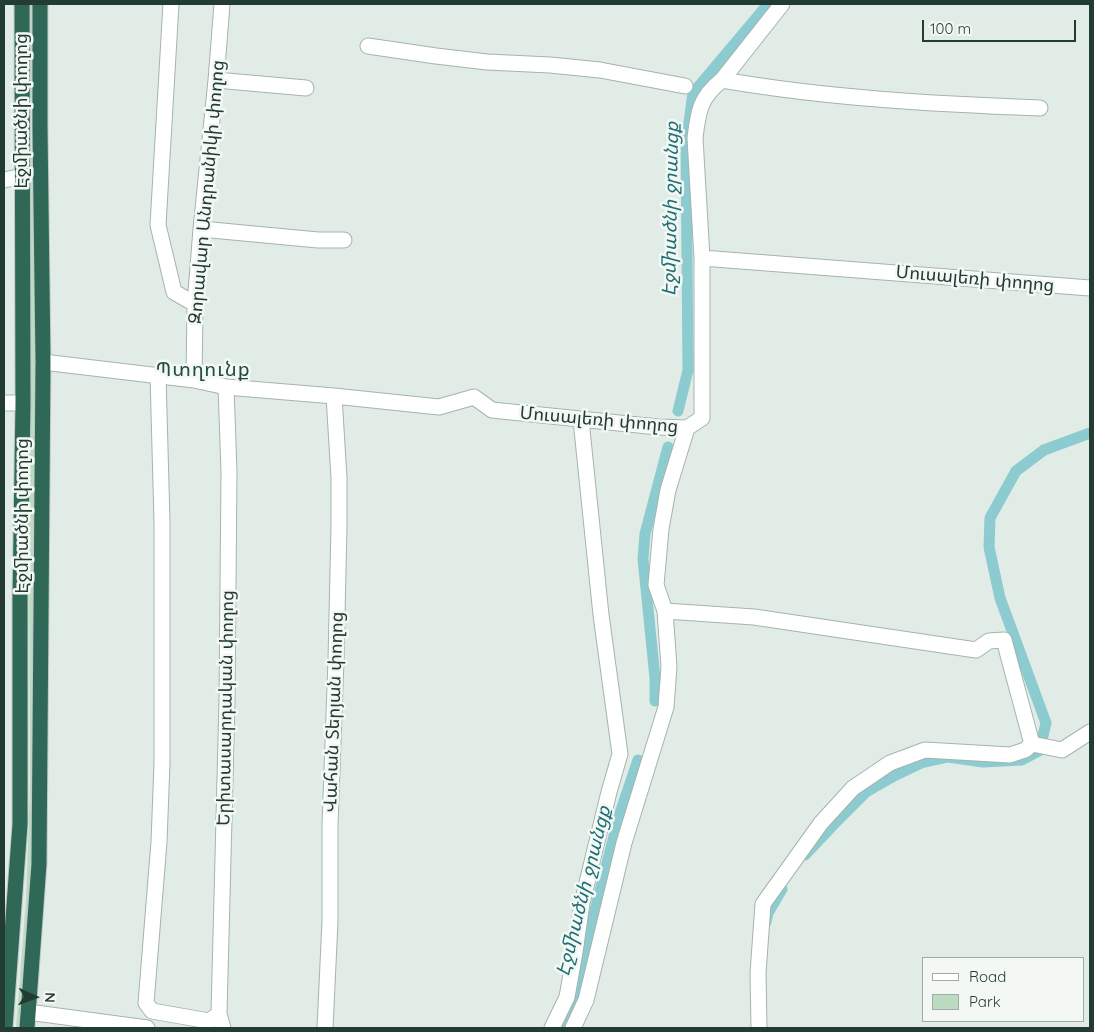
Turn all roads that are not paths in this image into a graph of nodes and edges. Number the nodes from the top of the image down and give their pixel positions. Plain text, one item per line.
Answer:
1 (22, 4) edge
2 (40, 4) edge
3 (171, 4) edge
4 (222, 4) edge
5 (782, 4) edge
6 (368, 46) dead end
7 (216, 80) junction
8 (722, 80) junction
9 (685, 86) dead end
10 (306, 88) dead end
11 (1040, 108) dead end
12 (22, 127) junction
13 (40, 127) junction
14 (23, 176) junction
15 (4, 180) edge
16 (201, 229) junction
17 (344, 240) dead end
18 (702, 258) junction
19 (1090, 288) edge
20 (195, 304) junction
21 (43, 362) junction
22 (158, 375) junction
23 (194, 380) junction
24 (226, 387) junction
25 (334, 396) junction
26 (4, 403) edge
27 (23, 403) junction
28 (580, 420) junction
29 (687, 428) junction
30 (665, 611) junction
31 (1090, 732) edge
32 (1032, 744) junction
33 (28, 1012) junction
34 (221, 1021) edge
35 (5, 1028) edge
36 (27, 1028) edge
37 (147, 1028) edge
38 (325, 1028) edge
39 (552, 1028) edge
40 (573, 1028) edge
41 (759, 1028) edge

1 - 12 highway, Էջմիածնի փողոց
2 - 13 highway, Էջմիածնի փողոց
3 - 20 street
4 - 7 street, Զորավար Անդրանիկի փողոց
5 - 8 street
6 - 9 street
7 - 10 street
7 - 16 street, Զորավար Անդրանիկի փողոց
8 - 11 street
8 - 18 street
12 - 13 highway
12 - 14 highway, Էջմիածնի փողոց
13 - 21 highway, Էջմիածնի փողոց
14 - 15 street
14 - 27 highway, Էջմիածնի փողոց
16 - 17 street
16 - 20 street, Զորավար Անդրանիկի փողոց
18 - 19 street, Մուսալեռի փողոց
18 - 29 street, Մուսալեռի փողոց
20 - 23 street, Զորավար Անդրանիկի փողոց
21 - 22 street, Մուսալեռի փողոց
21 - 33 highway, Էջմիածնի փողոց
22 - 23 street, Մուսալեռի փողոց
22 - 34 street
23 - 24 street, Մուսալեռի փողոց
24 - 25 street, Մուսալեռի փողոց
24 - 34 street, Երիտասարդական փողոց
25 - 28 street, Մուսալեռի փողոց
25 - 38 street, Վահան Տերյան փողոց
26 - 27 street
27 - 35 highway, Էջմիածնի փողոց
28 - 29 street, Մուսալեռի փողոց
28 - 39 street
29 - 30 street
30 - 32 street
30 - 40 street
31 - 32 street
32 - 41 street
33 - 36 highway, Էջմիածնի փողոց
33 - 37 street

